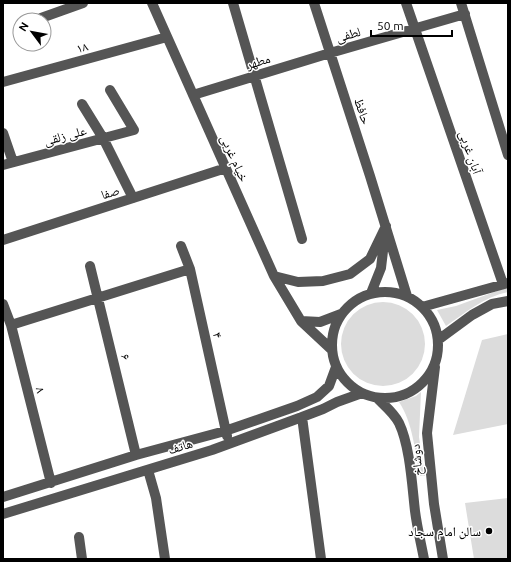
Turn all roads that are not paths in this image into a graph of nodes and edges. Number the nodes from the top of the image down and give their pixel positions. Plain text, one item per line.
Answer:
1 (83, 3) edge
2 (152, 3) edge
3 (233, 3) edge
4 (314, 3) edge
5 (406, 3) edge
6 (461, 3) edge
7 (52, 14) edge
8 (465, 14) junction
9 (414, 28) junction
10 (167, 37) junction
11 (330, 53) junction
12 (254, 76) junction
13 (3, 82) edge
14 (110, 90) dead end
15 (193, 95) junction
16 (82, 104) dead end
17 (3, 134) edge
18 (102, 138) junction
19 (508, 155) edge
20 (13, 162) junction
21 (3, 165) edge
22 (226, 168) junction
23 (133, 198) junction
24 (386, 226) junction
25 (302, 239) dead end
26 (3, 240) edge
27 (181, 246) dead end
28 (90, 266) dead end
29 (190, 269) junction
30 (274, 276) junction
31 (505, 284) edge
32 (371, 293) junction
33 (407, 296) junction
34 (98, 298) junction
35 (508, 301) edge
36 (3, 304) edge
37 (422, 307) junction
38 (341, 314) junction
39 (301, 321) junction
40 (11, 325) junction
41 (438, 340) junction
42 (331, 349) junction
43 (436, 358) junction
44 (336, 367) junction
45 (362, 393) junction
46 (317, 397) junction
47 (377, 398) junction
48 (323, 409) junction
49 (302, 417) junction
50 (226, 430) junction
51 (230, 443) junction
52 (136, 455) junction
53 (148, 470) junction
54 (51, 483) junction
55 (3, 497) edge
56 (3, 514) edge
57 (79, 537) dead end
58 (82, 559) edge
59 (165, 559) edge
60 (321, 559) edge
61 (424, 559) edge
62 (443, 559) edge

1 - 7 street
2 - 10 street, خیام غربی
3 - 12 street
4 - 11 street, حافظ
5 - 9 street, آبان غربی
6 - 8 street
8 - 9 street, لطفی
8 - 19 street
9 - 11 street, لطفی
9 - 31 street, آبان غربی
10 - 13 street, ۱۸
10 - 15 street, خیام غربی
11 - 12 street, مطهر
11 - 24 street, حافظ
12 - 15 street, مطهر
12 - 25 street
14 - 18 street, علی زلقی
15 - 22 street, خیام غربی
16 - 18 street
17 - 20 street
18 - 20 street, علی زلقی
18 - 23 street
20 - 21 street, علی زلقی
22 - 23 street, صفا
22 - 30 street, خیام غربی
23 - 26 street, صفا
24 - 30 street
24 - 32 street
24 - 33 street, حافظ
27 - 29 street, ۴
28 - 34 street, ۶
29 - 34 street
29 - 50 street, ۴
30 - 39 street, خیام غربی
31 - 37 street
32 - 33 street
32 - 38 street
33 - 37 street
34 - 40 street
34 - 52 street, ۶
35 - 41 street
36 - 40 street, ۸
37 - 41 street
38 - 39 street
38 - 42 street
39 - 42 street, خیام غربی
40 - 54 street, ۸
41 - 43 street
42 - 44 street
43 - 47 street
43 - 62 street, دوشاخ
44 - 45 street
44 - 46 street, هاتف
45 - 47 street
45 - 48 street, هاتف
46 - 48 street
46 - 50 street, هاتف
47 - 61 street, دوشاخ
48 - 49 street, هاتف
49 - 51 street, هاتف
49 - 60 street
50 - 51 street, ۴
50 - 52 street, هاتف
51 - 53 street, هاتف
52 - 54 street, هاتف
53 - 56 street, هاتف
53 - 59 street
54 - 55 street, هاتف
57 - 58 street

